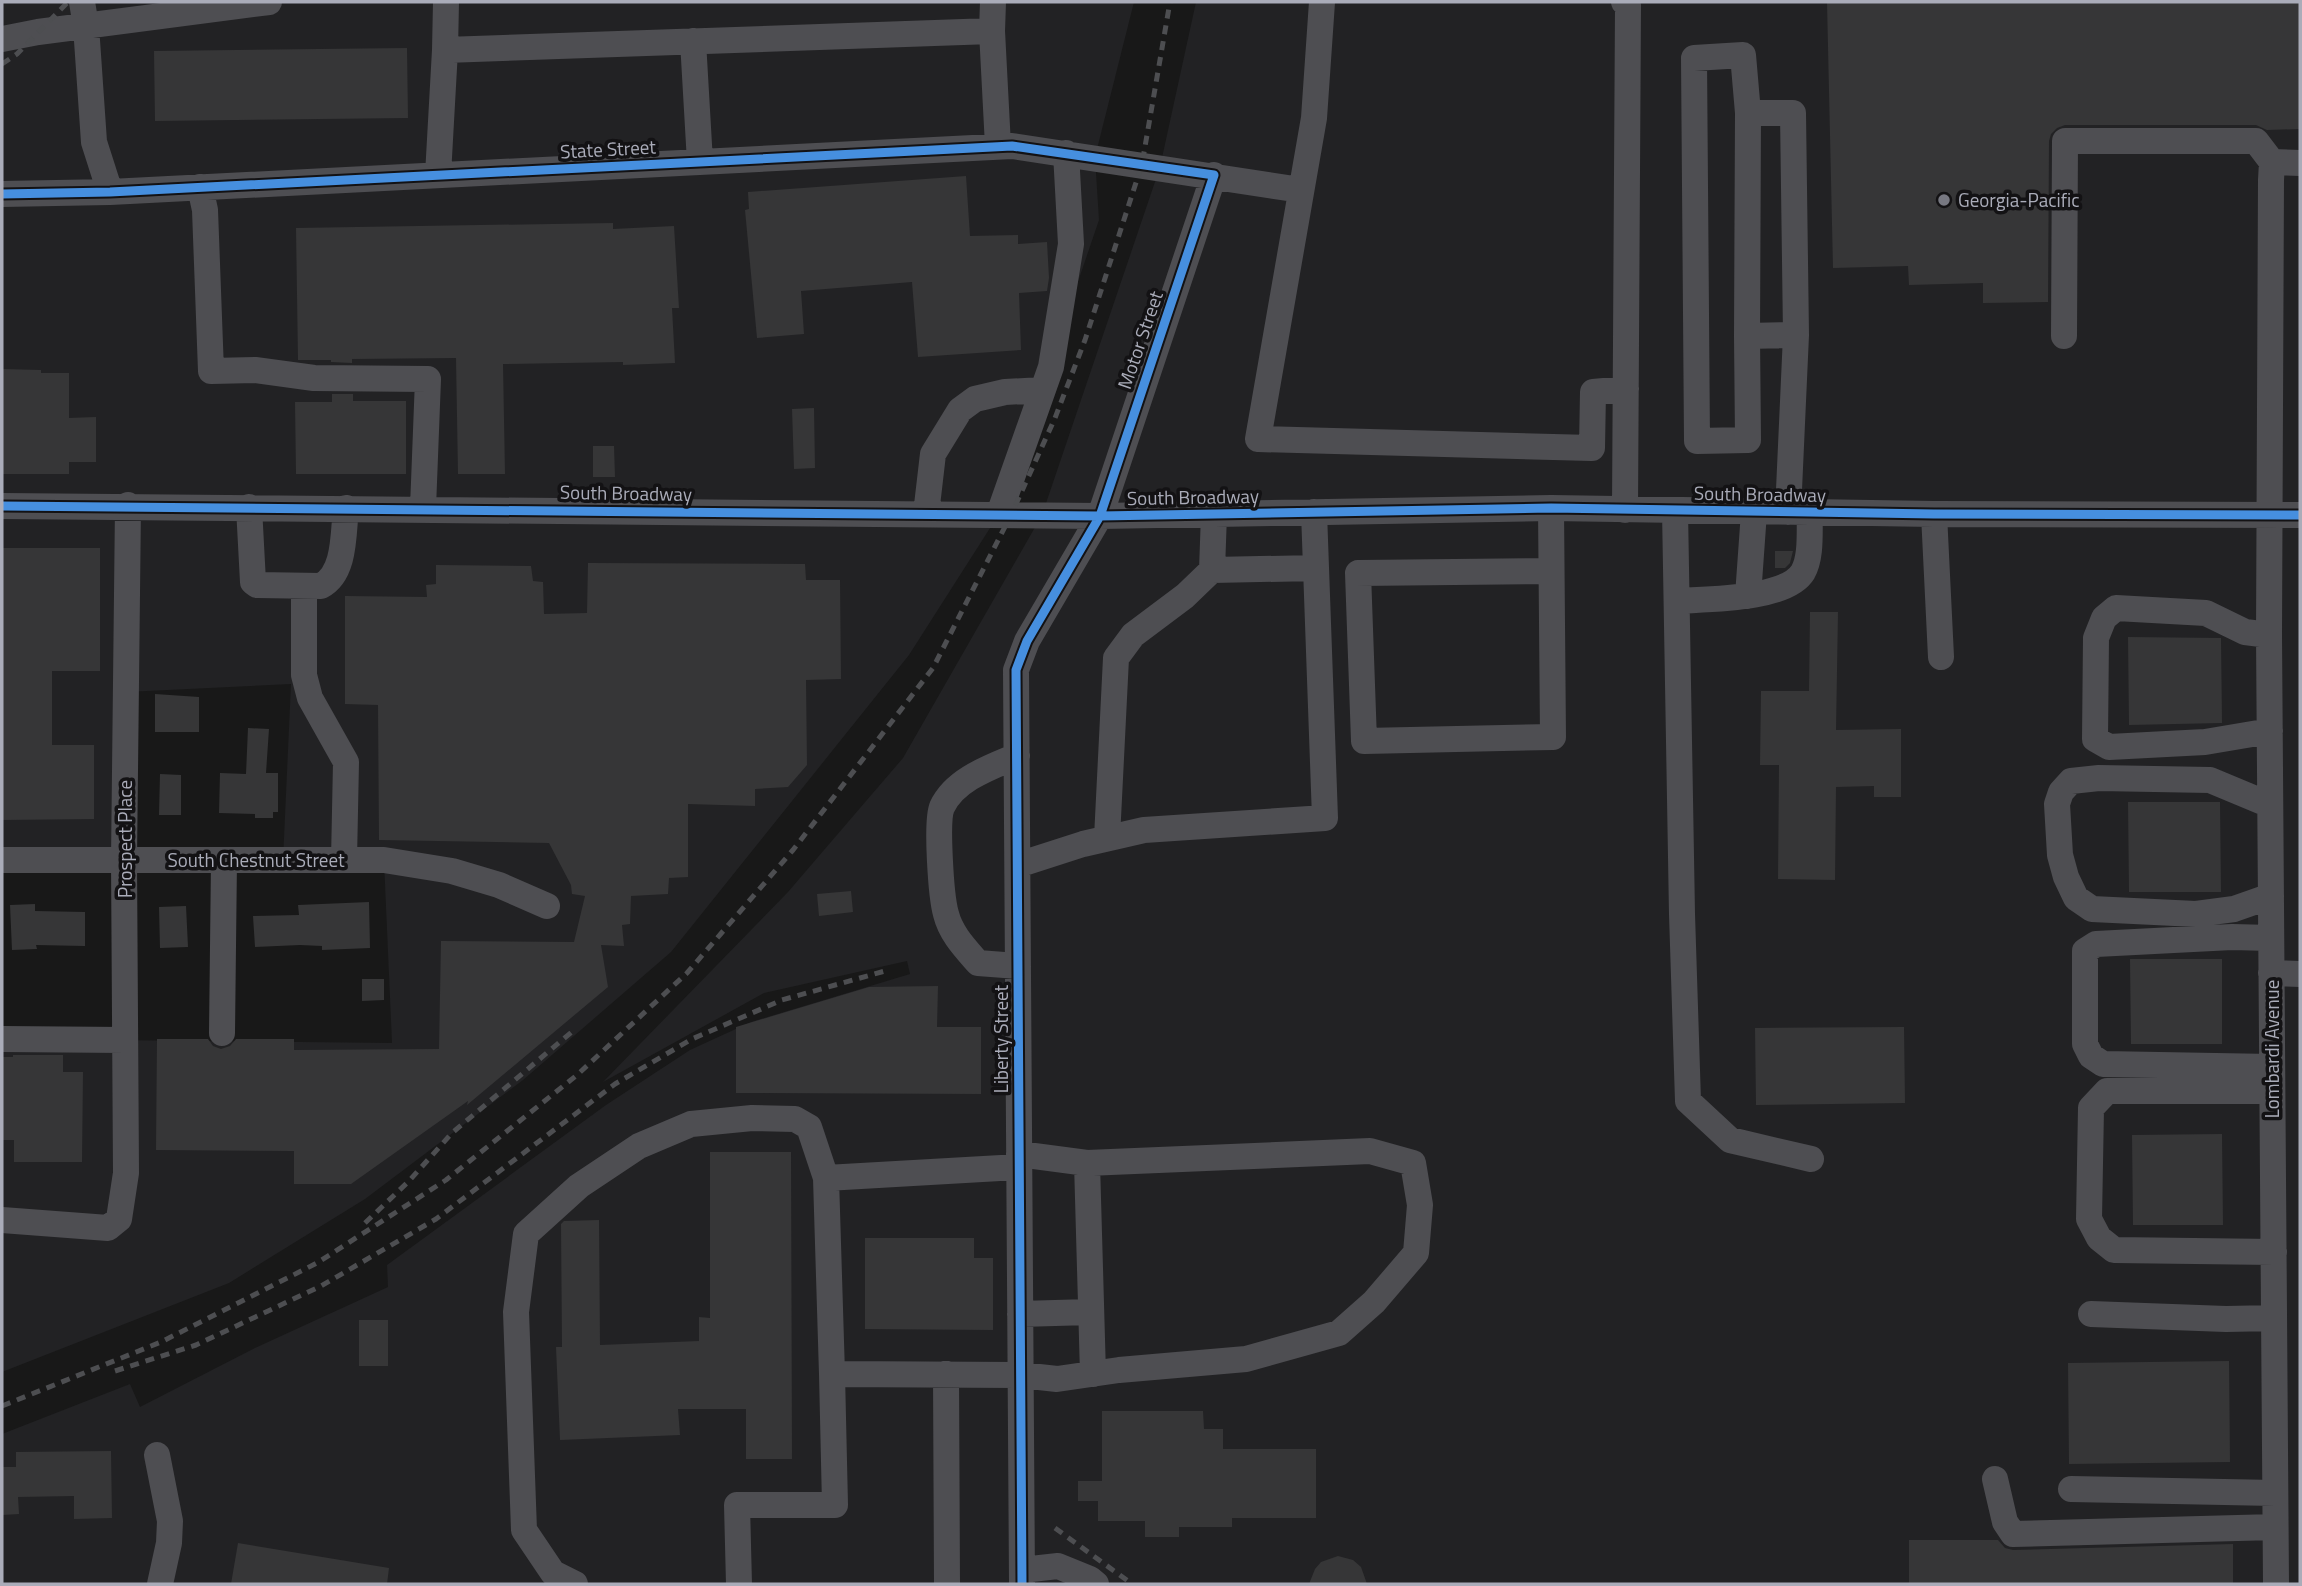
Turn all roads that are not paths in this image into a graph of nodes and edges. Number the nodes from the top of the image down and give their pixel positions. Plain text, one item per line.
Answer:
1 (269, 2) edge
2 (446, 2) edge
3 (993, 2) edge
4 (1322, 2) edge
5 (1624, 2) edge
6 (84, 14) edge
7 (992, 31) junction
8 (2, 39) edge
9 (693, 41) junction
10 (445, 50) junction
11 (1748, 113) junction
12 (998, 146) junction
13 (1066, 153) junction
14 (699, 162) junction
15 (2272, 162) junction
16 (2300, 163) edge
17 (438, 175) junction
18 (1214, 175) junction
19 (200, 187) junction
20 (1301, 190) junction
21 (110, 192) junction
22 (2, 194) edge
23 (1796, 335) junction
24 (1747, 336) junction
25 (2064, 336) dead end
26 (1626, 389) junction
27 (1042, 390) junction
28 (128, 505) junction
29 (2, 506) edge
30 (249, 507) junction
31 (346, 508) junction
32 (423, 508) junction
33 (1551, 509) junction
34 (1625, 510) junction
35 (1675, 510) junction
36 (1314, 512) junction
37 (1754, 512) junction
38 (1799, 512) junction
39 (926, 514) junction
40 (999, 514) junction
41 (1214, 514) junction
42 (1934, 514) junction
43 (2270, 515) junction
44 (2300, 515) edge
45 (1100, 516) junction
46 (1316, 568) junction
47 (1212, 570) junction
48 (1551, 571) junction
49 (304, 586) junction
50 (1748, 596) junction
51 (1677, 601) junction
52 (2269, 635) junction
53 (1941, 657) dead end
54 (2270, 731) junction
55 (1017, 756) junction
56 (2270, 805) junction
57 (1107, 838) junction
58 (2, 860) edge
59 (124, 860) junction
60 (224, 860) junction
61 (344, 860) junction
62 (1018, 865) junction
63 (2271, 896) junction
64 (547, 906) dead end
65 (2271, 938) junction
66 (1018, 966) junction
67 (2272, 973) junction
68 (2300, 974) edge
69 (222, 1032) dead end
70 (2, 1039) edge
71 (125, 1040) junction
72 (2272, 1079) junction
73 (1811, 1159) dead end
74 (1019, 1161) junction
75 (1087, 1163) junction
76 (826, 1178) junction
77 (2, 1220) edge
78 (2274, 1252) junction
79 (1090, 1312) junction
80 (1020, 1314) junction
81 (2091, 1314) dead end
82 (2274, 1318) junction
83 (832, 1374) junction
84 (946, 1374) junction
85 (1093, 1374) junction
86 (1021, 1375) junction
87 (157, 1455) dead end
88 (1996, 1479) dead end
89 (2071, 1489) dead end
90 (2275, 1493) junction
91 (2275, 1527) junction
92 (1022, 1577) edge
93 (160, 1584) edge
94 (575, 1584) edge
95 (739, 1584) edge
96 (947, 1584) edge
97 (1096, 1584) edge
98 (2276, 1584) edge

1 - 6 street
2 - 10 street
3 - 7 street
4 - 20 street
5 - 26 street
6 - 8 street
6 - 21 street
7 - 9 street
7 - 12 street
9 - 10 street
9 - 14 street
10 - 17 street
11 - 23 street
11 - 24 street
11 - 24 street
12 - 13 street, State Street
12 - 14 street, State Street
13 - 18 street, State Street
13 - 27 street
14 - 17 street, State Street
15 - 16 street
15 - 25 street
15 - 43 street, Lombardi Avenue
17 - 19 street, State Street
18 - 20 street, State Street
18 - 45 street, Motor Street
19 - 21 street, State Street
19 - 32 street
20 - 26 street
21 - 22 street, State Street
23 - 24 street
23 - 38 street
26 - 34 street
27 - 39 street
27 - 40 street
28 - 29 street, South Broadway
28 - 30 street, South Broadway
28 - 59 street, Prospect Place
30 - 31 street, South Broadway
30 - 49 street
31 - 32 street, South Broadway
31 - 49 street
32 - 39 street, South Broadway
33 - 34 street, South Broadway
33 - 36 street, South Broadway
33 - 48 street
34 - 35 street, South Broadway
35 - 37 street, South Broadway
35 - 51 street
36 - 41 street, South Broadway
36 - 46 street
37 - 38 street, South Broadway
37 - 50 street
38 - 42 street, South Broadway
38 - 50 street
39 - 40 street, South Broadway
40 - 45 street, South Broadway
41 - 45 street, South Broadway
41 - 47 street
42 - 43 street, South Broadway
42 - 53 street
43 - 44 street, South Broadway
43 - 52 street, Lombardi Avenue
45 - 55 street, Liberty Street
46 - 47 street
46 - 57 street
47 - 57 street
48 - 48 street
49 - 61 street
50 - 51 street
51 - 73 street
52 - 54 street, Lombardi Avenue
52 - 54 street
54 - 56 street, Lombardi Avenue
55 - 62 street, Liberty Street
55 - 66 street
56 - 63 street, Lombardi Avenue
56 - 63 street
57 - 62 street
58 - 59 street, South Chestnut Street
59 - 60 street, South Chestnut Street
59 - 71 street, Prospect Place
60 - 61 street, South Chestnut Street
60 - 69 street
61 - 64 street, South Chestnut Street
62 - 66 street, Liberty Street
63 - 65 street, Lombardi Avenue
65 - 67 street, Lombardi Avenue
65 - 72 street
66 - 74 street, Liberty Street
67 - 68 street
67 - 72 street, Lombardi Avenue
70 - 71 street
71 - 77 street, Prospect Place
72 - 78 street, Lombardi Avenue
72 - 78 street
74 - 75 street
74 - 76 street
74 - 80 street, Liberty Street
75 - 79 street
75 - 85 street
76 - 83 street
76 - 94 street
78 - 82 street, Lombardi Avenue
79 - 80 street
79 - 85 street
80 - 86 street, Liberty Street
81 - 82 street
82 - 90 street, Lombardi Avenue
83 - 84 street
83 - 95 street
84 - 86 street
84 - 96 street
85 - 86 street
86 - 92 street, Liberty Street
87 - 93 street
88 - 91 street
89 - 90 street
90 - 91 street, Lombardi Avenue
91 - 98 street, Lombardi Avenue
92 - 97 street

